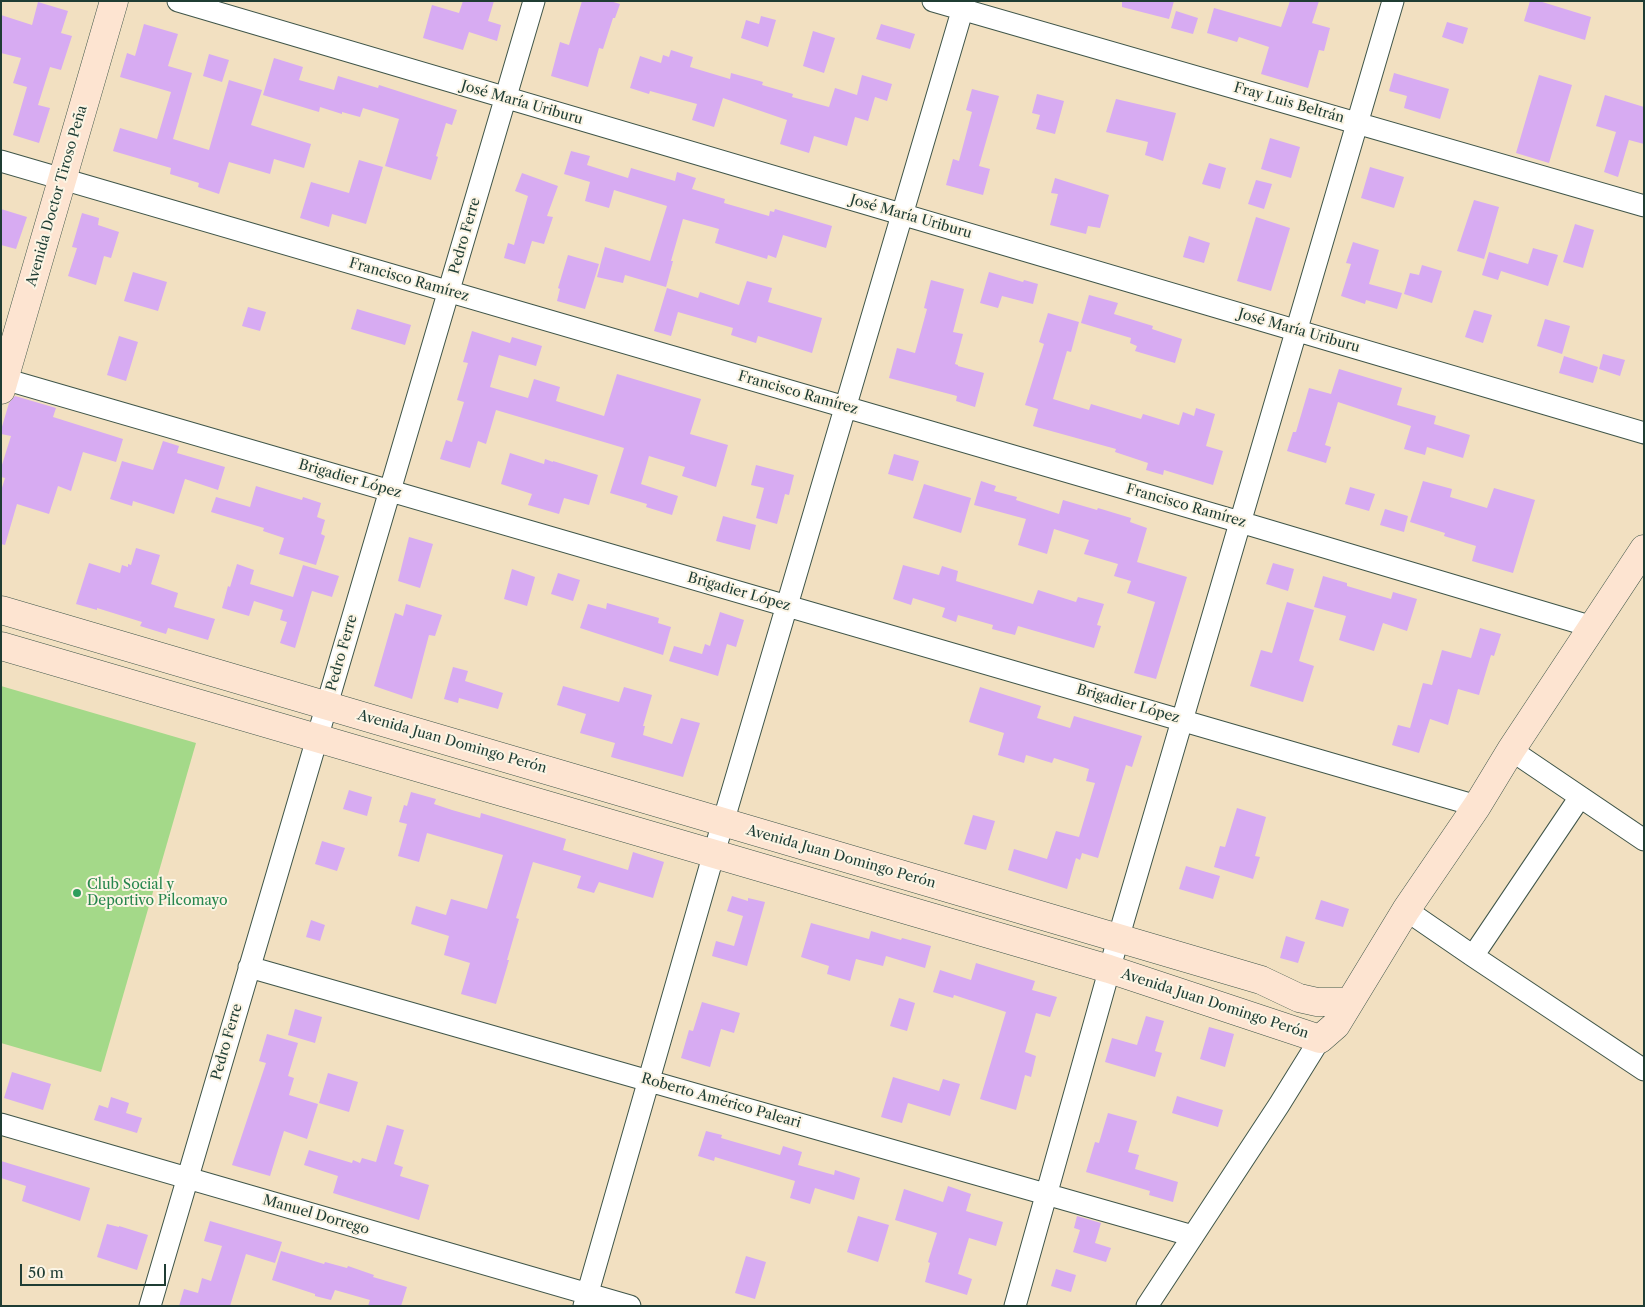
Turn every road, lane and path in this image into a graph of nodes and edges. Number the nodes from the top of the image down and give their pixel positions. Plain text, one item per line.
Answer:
1 (114, 1) edge
2 (178, 1) edge
3 (534, 1) edge
4 (933, 1) edge
5 (1393, 1) edge
6 (963, 5) edge
7 (506, 98) junction
8 (1357, 123) junction
9 (1, 160) edge
10 (62, 178) junction
11 (1644, 206) edge
12 (902, 215) junction
13 (448, 291) junction
14 (1296, 330) junction
15 (2, 382) edge
16 (846, 407) junction
17 (1644, 433) edge
18 (390, 490) junction
19 (1240, 522) junction
20 (1644, 548) edge
21 (788, 606) junction
22 (1, 610) edge
23 (1594, 627) junction
24 (1, 646) edge
25 (326, 705) junction
26 (1182, 720) junction
27 (317, 737) junction
28 (1511, 750) junction
29 (1580, 797) junction
30 (1477, 806) junction
31 (723, 822) junction
32 (1644, 840) edge
33 (714, 853) junction
34 (1406, 910) junction
35 (1118, 939) junction
36 (1473, 956) junction
37 (249, 967) junction
38 (1110, 969) junction
39 (1350, 1002) junction
40 (1320, 1039) junction
41 (1644, 1070) edge
42 (650, 1081) junction
43 (1, 1124) edge
44 (187, 1178) junction
45 (1047, 1194) junction
46 (1193, 1236) junction
47 (586, 1300) edge
48 (150, 1306) edge
49 (630, 1306) edge
50 (1015, 1306) edge
51 (1147, 1306) edge

1 - 10 street, Avenida Doctor Tiroso Peña
2 - 7 street, José María Uriburu
3 - 7 street, Pedro Ferre
4 - 6 street, Fray Luis Beltrán
5 - 8 street
6 - 8 street, Fray Luis Beltrán
6 - 12 street
7 - 12 street, José María Uriburu
7 - 13 street, Pedro Ferre
8 - 11 street, Fray Luis Beltrán
8 - 14 street
9 - 10 street, Francisco Ramírez
10 - 13 street, Francisco Ramírez
10 - 15 street, Avenida Doctor Tiroso Peña
12 - 14 street, José María Uriburu
12 - 16 street
13 - 16 street, Francisco Ramírez
13 - 18 street, Pedro Ferre
14 - 17 street, José María Uriburu
14 - 19 street
15 - 18 street, Brigadier López
16 - 19 street, Francisco Ramírez
16 - 21 street
18 - 21 street, Brigadier López
18 - 25 street, Pedro Ferre
19 - 23 street, Francisco Ramírez
19 - 26 street
20 - 23 street
21 - 26 street, Brigadier López
21 - 31 street
22 - 25 street, Avenida Juan Domingo Perón
23 - 28 street
24 - 27 street, Avenida Juan Domingo Perón
25 - 27 street, Pedro Ferre
25 - 31 street, Avenida Juan Domingo Perón
26 - 30 street, Brigadier López
26 - 35 street
27 - 33 street, Avenida Juan Domingo Perón
27 - 37 street, Pedro Ferre
28 - 29 street
28 - 30 street
29 - 32 street
29 - 36 street
30 - 34 street
31 - 33 street
31 - 35 street, Avenida Juan Domingo Perón
33 - 38 street, Avenida Juan Domingo Perón
33 - 42 street
34 - 36 street
34 - 39 street
35 - 38 street
35 - 39 street, Avenida Juan Domingo Perón
36 - 41 street
37 - 42 street, Roberto Américo Paleari
37 - 44 street, Pedro Ferre
38 - 40 street, Avenida Juan Domingo Perón
38 - 45 street
39 - 40 street, Avenida Juan Domingo Perón
40 - 46 street
42 - 45 street, Roberto Américo Paleari
42 - 47 street
43 - 44 street, Manuel Dorrego
44 - 47 street, Manuel Dorrego
44 - 48 street, Pedro Ferre
45 - 46 street, Roberto Américo Paleari
45 - 50 street
46 - 51 street
47 - 49 street, Manuel Dorrego

